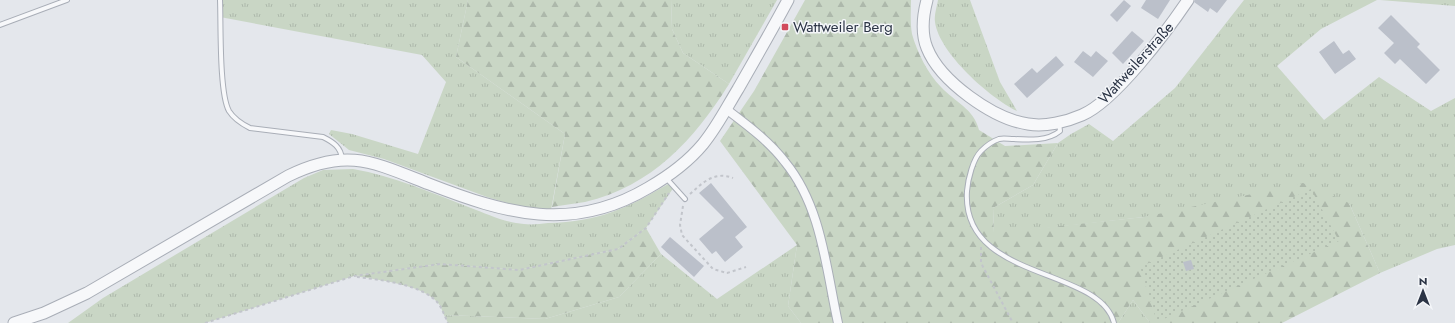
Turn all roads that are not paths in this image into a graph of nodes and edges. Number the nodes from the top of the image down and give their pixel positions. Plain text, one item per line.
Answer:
1 (67, 0) edge
2 (220, 0) edge
3 (788, 0) edge
4 (927, 0) edge
5 (1188, 0) edge
6 (0, 25) edge
7 (726, 109) junction
8 (1059, 122) junction
9 (342, 160) junction
10 (666, 178) junction
11 (685, 199) road end
12 (14, 323) edge
13 (838, 323) edge
14 (1114, 323) edge

1 - 6 lane
2 - 9 lane
3 - 7 street
4 - 8 street, Wattweilerstraße
5 - 8 street, Wattweilerstraße
7 - 10 street
7 - 13 street
8 - 14 lane
9 - 10 street
9 - 12 street
10 - 11 lane

